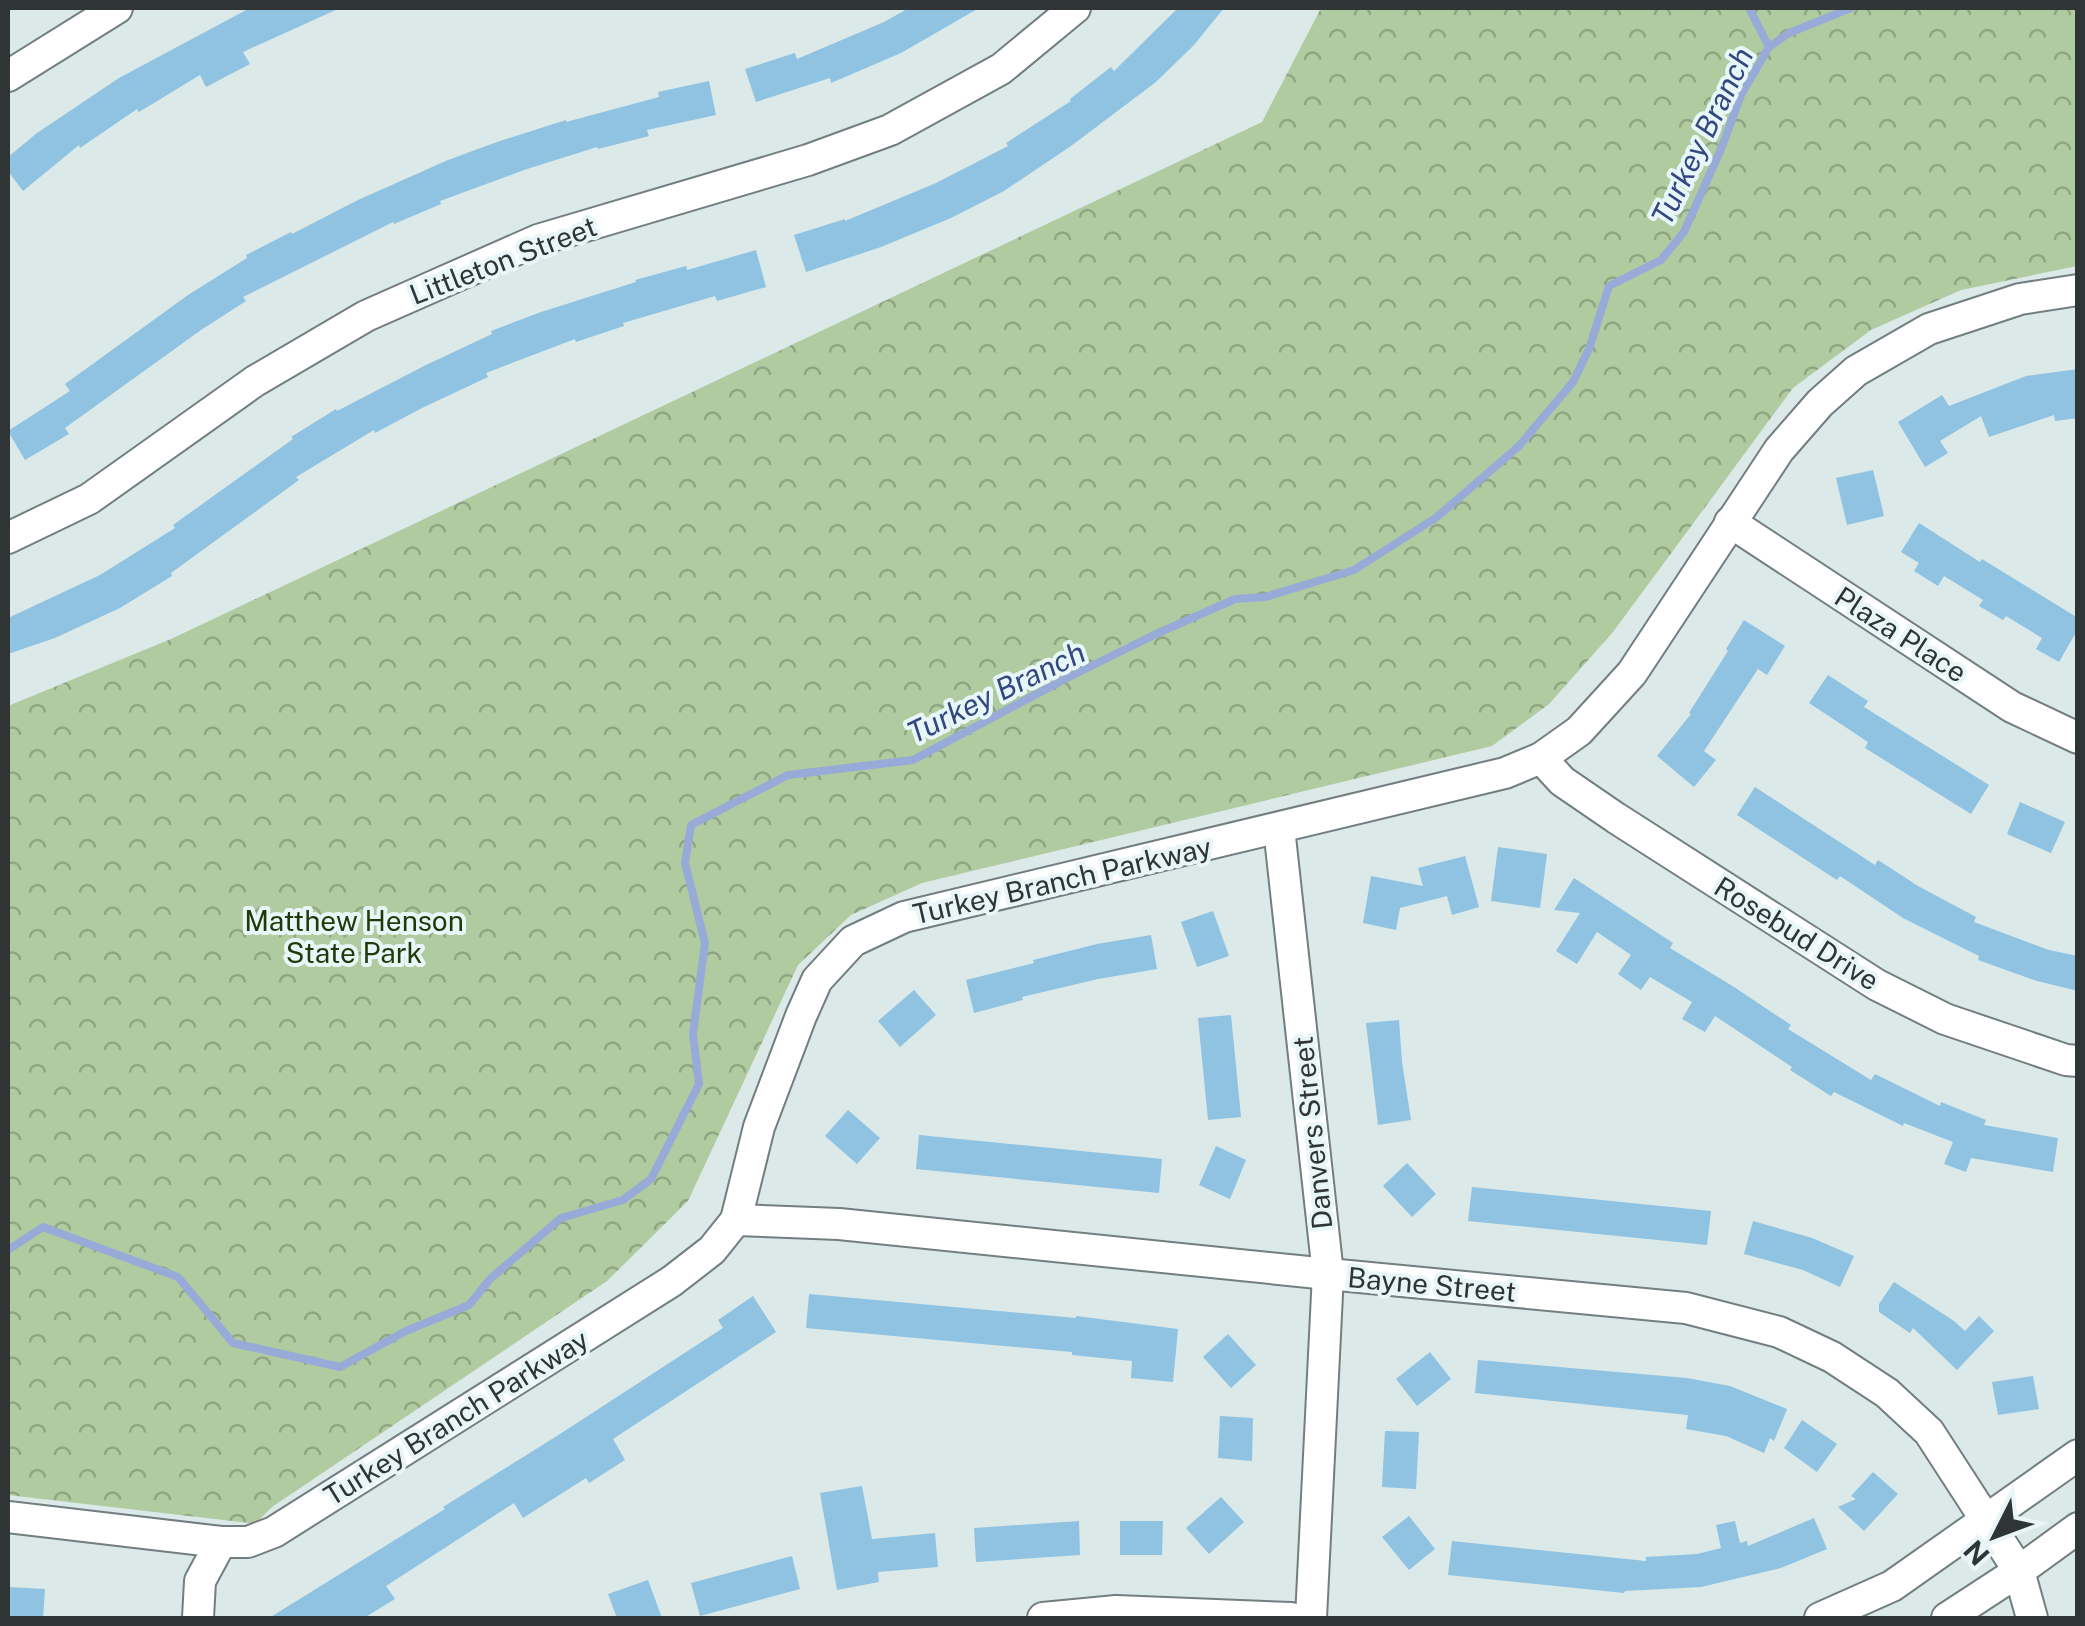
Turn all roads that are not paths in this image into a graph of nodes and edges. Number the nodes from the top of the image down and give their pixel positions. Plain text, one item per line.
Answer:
1 (117, 8) edge
2 (1075, 8) edge
3 (8, 76) edge
4 (2078, 290) edge
5 (1730, 522) junction
6 (8, 538) edge
7 (2078, 738) edge
8 (1541, 758) junction
9 (1279, 828) junction
10 (2078, 1061) edge
11 (736, 1220) junction
12 (1328, 1274) junction
13 (2078, 1455) edge
14 (8, 1516) edge
15 (1986, 1520) junction
16 (2078, 1528) edge
17 (221, 1542) junction
18 (2019, 1571) junction
19 (198, 1618) edge
20 (1044, 1618) edge
21 (1292, 1618) edge
22 (1311, 1618) edge
23 (1820, 1618) edge
24 (1947, 1618) edge
25 (2032, 1618) edge

1 - 3 street
2 - 6 street, Littleton Street
4 - 5 street, Turkey Branch Parkway
5 - 7 street, Plaza Place
5 - 8 street, Turkey Branch Parkway
8 - 9 street, Turkey Branch Parkway
8 - 10 street, Rosebud Drive
9 - 11 street, Turkey Branch Parkway
9 - 12 street, Danvers Street
11 - 12 street, Bayne Street
11 - 17 street, Turkey Branch Parkway
12 - 15 street, Bayne Street
12 - 22 street, Danvers Street
13 - 15 street
14 - 17 street, Turkey Branch Parkway
15 - 18 street, Bayne Street
15 - 23 street
16 - 18 street
17 - 19 street
18 - 24 street
18 - 25 street, Bayne Street
20 - 21 street

